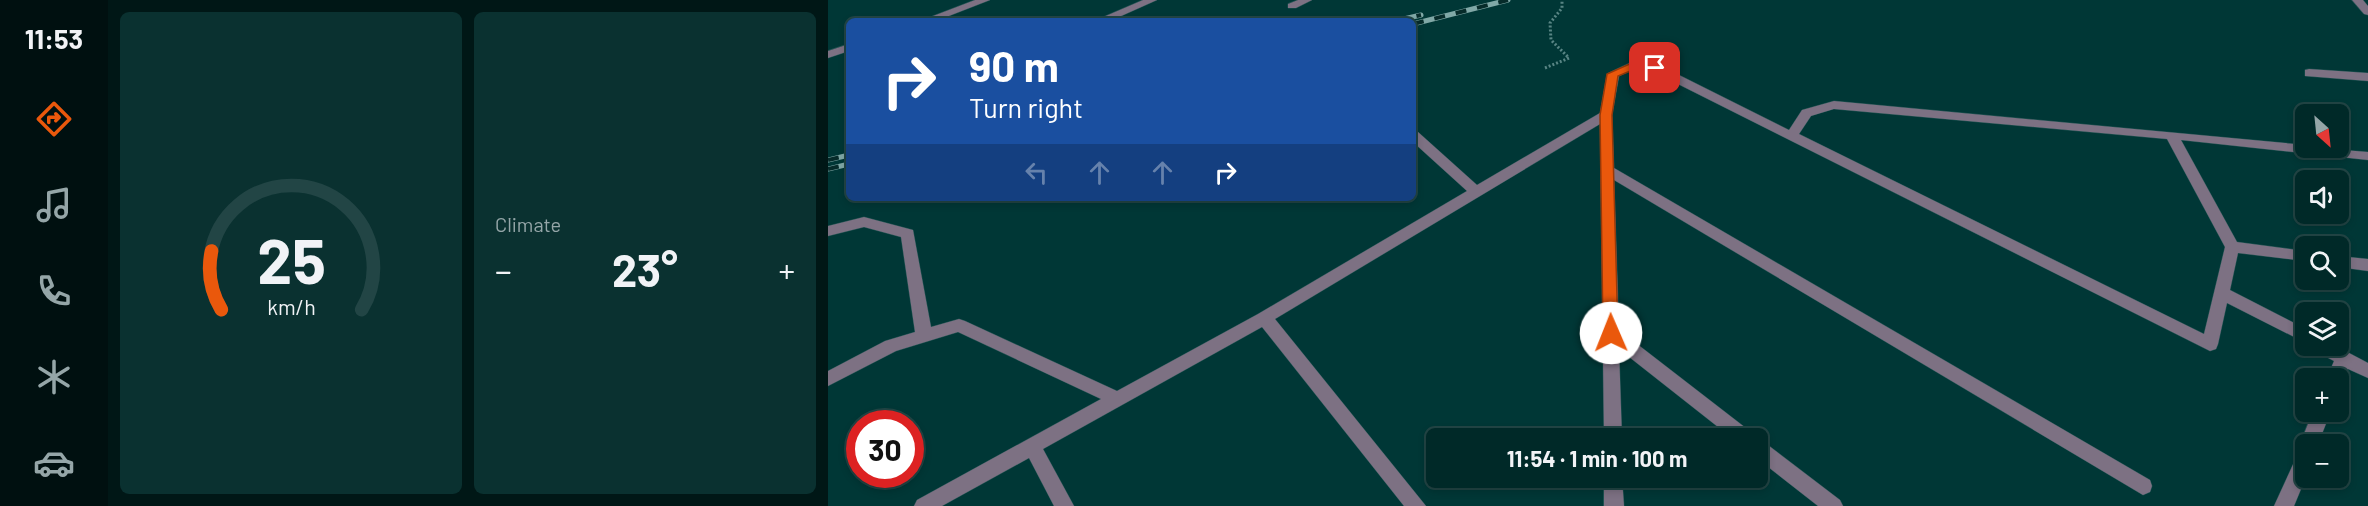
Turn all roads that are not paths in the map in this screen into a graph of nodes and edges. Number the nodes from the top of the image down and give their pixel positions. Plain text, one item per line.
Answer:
1 (985, 0) edge
2 (1152, 0) edge
3 (1307, 0) edge
4 (2357, 0) edge
5 (1292, 6) dead end
6 (2368, 12) edge
7 (934, 18) edge
8 (1107, 18) edge
9 (846, 48) edge
10 (828, 55) edge
11 (2309, 73) dead end
12 (2368, 77) edge
13 (1606, 115) junction
14 (2172, 135) junction
15 (1792, 136) junction
16 (1416, 138) edge
17 (2368, 156) edge
18 (1607, 171) junction
19 (1477, 193) junction
20 (828, 231) edge
21 (2232, 247) junction
22 (2295, 255) edge
23 (2349, 262) edge
24 (2368, 265) edge
25 (2222, 292) junction
26 (1264, 318) junction
27 (2295, 331) edge
28 (1611, 333) junction
29 (924, 336) junction
30 (2340, 356) edge
31 (2344, 358) junction
32 (2340, 368) edge
33 (2368, 371) edge
34 (828, 379) edge
35 (1118, 399) junction
36 (1613, 428) edge
37 (1732, 428) edge
38 (1032, 446) junction
39 (1768, 456) edge
40 (2295, 480) edge
41 (2143, 486) dead end
42 (1613, 488) edge
43 (924, 506) edge
44 (1064, 506) edge
45 (1416, 506) edge
46 (1614, 506) edge
47 (1833, 506) edge
48 (2284, 506) edge

1 - 7 street
2 - 8 street
3 - 5 street
4 - 6 street
9 - 10 street
11 - 12 street
13 - 15 street
13 - 18 street
13 - 19 street
14 - 15 street
14 - 17 street
14 - 21 street
15 - 25 street
16 - 19 street
18 - 28 street
18 - 41 street
19 - 26 street
20 - 29 street
21 - 22 street
21 - 25 street
23 - 24 street
25 - 27 street
26 - 35 street
26 - 45 street
28 - 36 street
28 - 37 street
29 - 34 street
29 - 35 street
30 - 31 street
31 - 32 street
31 - 33 street
35 - 38 street
38 - 43 street
38 - 44 street
39 - 47 street
40 - 48 street
42 - 46 street

